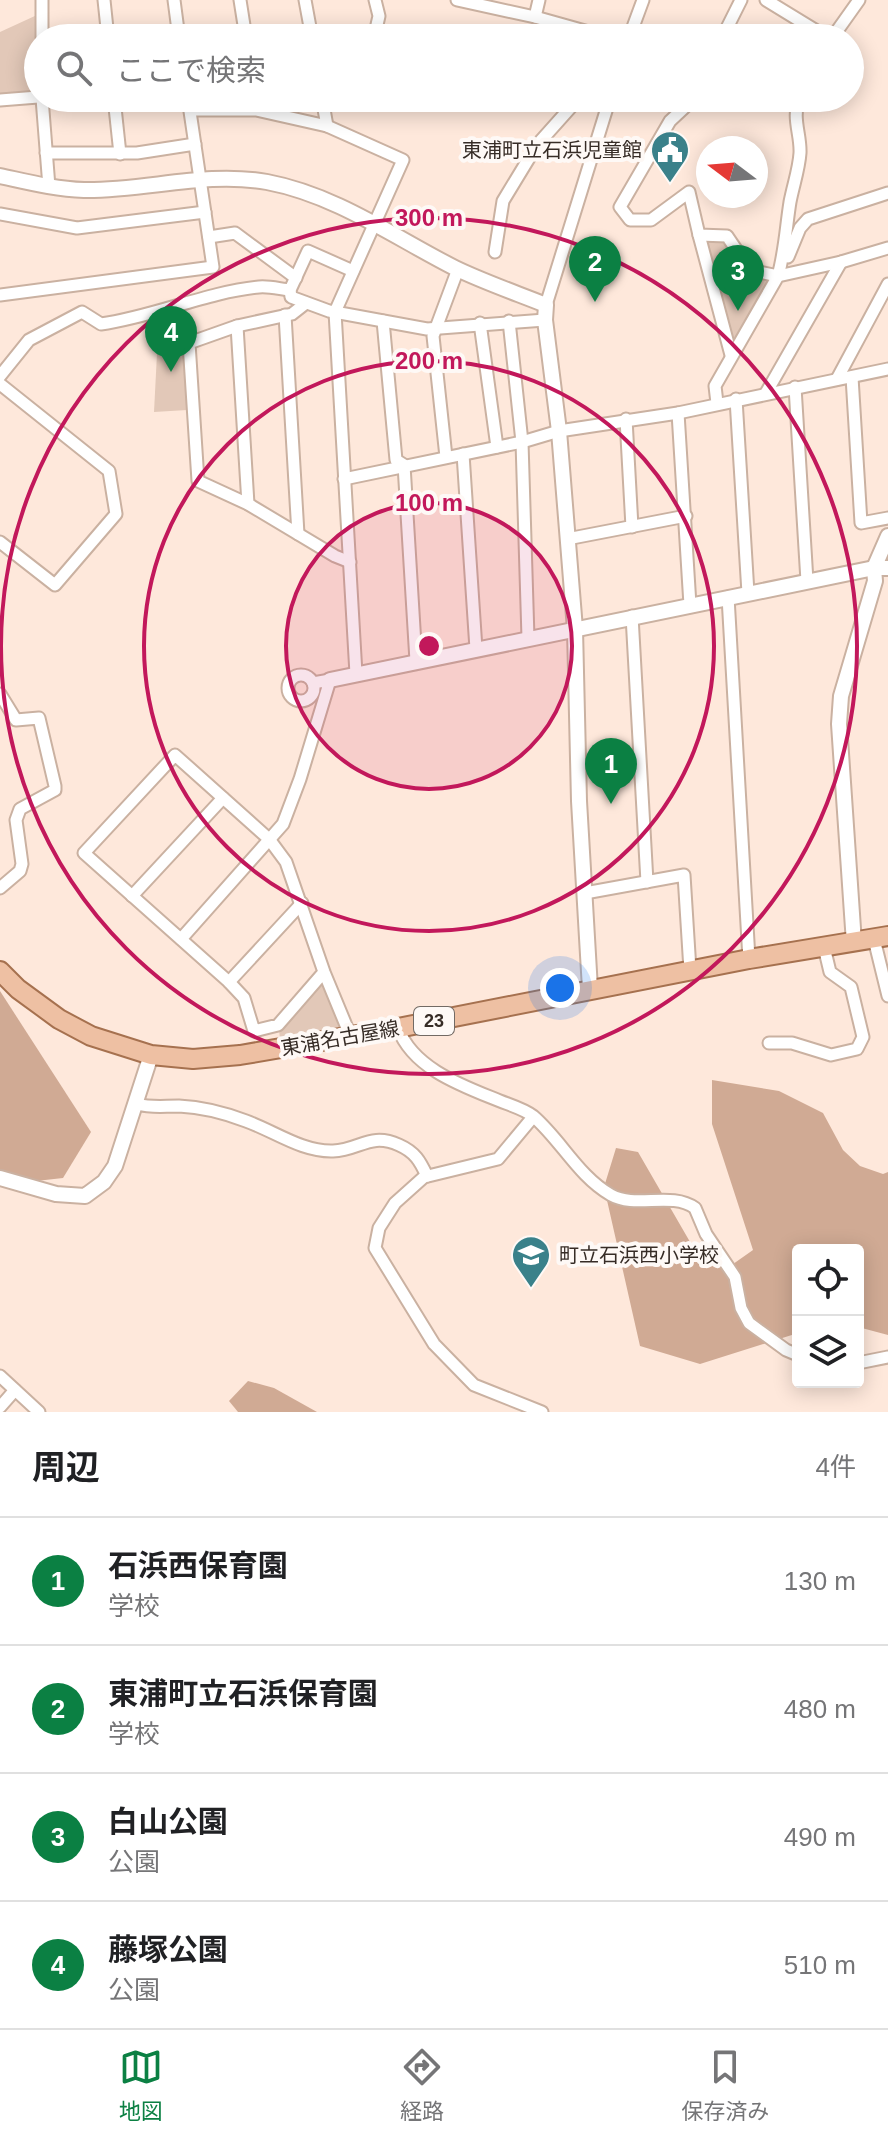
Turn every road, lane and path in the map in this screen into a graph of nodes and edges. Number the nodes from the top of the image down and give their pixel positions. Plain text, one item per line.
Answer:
1 (42, 0) edge
2 (104, 0) edge
3 (174, 0) edge
4 (240, 0) edge
5 (305, 0) edge
6 (375, 0) edge
7 (457, 0) edge
8 (539, 0) edge
9 (643, 0) edge
10 (741, 0) edge
11 (766, 0) edge
12 (859, 0) edge
13 (535, 17) junction
14 (42, 24) edge
15 (107, 24) edge
16 (177, 24) edge
17 (244, 24) edge
18 (309, 24) edge
19 (377, 24) edge
20 (560, 24) edge
21 (634, 24) edge
22 (729, 24) edge
23 (806, 24) edge
24 (841, 24) edge
25 (24, 99) edge
26 (0, 100) edge
27 (42, 112) edge
28 (116, 112) edge
29 (190, 112) edge
30 (282, 112) edge
31 (324, 112) edge
32 (566, 112) edge
33 (606, 112) edge
34 (680, 112) edge
35 (796, 112) edge
36 (327, 126) junction
37 (195, 144) junction
38 (46, 153) junction
39 (120, 154) junction
40 (0, 176) edge
41 (199, 179) junction
42 (49, 187) junction
43 (888, 193) edge
44 (205, 212) junction
45 (0, 214) edge
46 (374, 225) junction
47 (699, 235) junction
48 (209, 237) junction
49 (794, 243) junction
50 (888, 248) edge
51 (495, 252) dead end
52 (841, 262) junction
53 (458, 269) junction
54 (353, 271) junction
55 (791, 273) junction
56 (778, 276) junction
57 (296, 278) junction
58 (888, 284) edge
59 (290, 290) junction
60 (0, 295) edge
61 (306, 303) junction
62 (335, 312) junction
63 (545, 312) junction
64 (285, 315) junction
65 (383, 321) junction
66 (509, 321) junction
67 (480, 323) junction
68 (237, 326) junction
69 (435, 328) junction
70 (731, 355) junction
71 (888, 369) edge
72 (0, 376) edge
73 (852, 377) junction
74 (837, 379) junction
75 (0, 384) edge
76 (795, 387) junction
77 (766, 393) junction
78 (736, 399) junction
79 (717, 403) junction
80 (678, 413) junction
81 (626, 419) junction
82 (559, 431) junction
83 (522, 442) junction
84 (497, 447) junction
85 (463, 454) junction
86 (446, 457) junction
87 (404, 465) junction
88 (344, 479) junction
89 (248, 504) junction
90 (686, 516) junction
91 (888, 518) edge
92 (632, 527) junction
93 (298, 534) junction
94 (888, 536) edge
95 (567, 539) junction
96 (0, 542) edge
97 (350, 562) junction
98 (881, 568) edge
99 (807, 581) junction
100 (748, 593) junction
101 (728, 597) junction
102 (690, 605) junction
103 (632, 616) junction
104 (575, 629) junction
105 (528, 638) junction
106 (476, 649) junction
107 (416, 661) junction
108 (356, 674) junction
109 (330, 680) junction
110 (313, 683) dead end
111 (0, 694) edge
112 (223, 798) junction
113 (269, 839) junction
114 (647, 882) junction
115 (0, 888) edge
116 (585, 893) junction
117 (132, 896) junction
118 (302, 903) junction
119 (881, 937) edge
120 (181, 939) junction
121 (854, 943) junction
122 (824, 947) junction
123 (749, 959) junction
124 (690, 970) junction
125 (0, 971) edge
126 (324, 972) junction
127 (229, 982) junction
128 (590, 989) junction
129 (888, 996) edge
130 (398, 1028) junction
131 (350, 1035) junction
132 (769, 1043) dead end
133 (151, 1055) junction
134 (136, 1104) junction
135 (533, 1117) junction
136 (427, 1176) junction
137 (0, 1178) edge
138 (792, 1352) edge
139 (888, 1357) edge
140 (864, 1362) edge
141 (0, 1376) edge
142 (15, 1390) junction
143 (0, 1407) edge
144 (39, 1412) edge
145 (542, 1412) edge

1 - 14 street
2 - 15 street
3 - 16 street
4 - 17 street
5 - 18 street
6 - 19 street
7 - 13 street
8 - 13 street
9 - 21 street
10 - 22 street
11 - 23 street
12 - 24 street
13 - 20 street
25 - 26 street
27 - 38 street
28 - 39 street
29 - 37 street
30 - 36 street
31 - 36 street
32 - 51 street
33 - 63 street
34 - 47 street
35 - 56 street
36 - 46 street
37 - 39 street
37 - 41 street
38 - 39 street
38 - 42 street
40 - 42 street
41 - 42 street
41 - 44 street
41 - 46 street
43 - 49 street
44 - 45 street
44 - 48 street
46 - 53 street
46 - 54 street
47 - 56 street
47 - 70 street
48 - 57 street
48 - 60 street
49 - 55 street
49 - 56 street
50 - 52 street
52 - 55 street
52 - 77 street
53 - 63 street
53 - 69 street
54 - 57 street
54 - 62 street
55 - 56 street
56 - 70 street
57 - 59 street
58 - 74 street
59 - 61 street
59 - 72 street
61 - 62 street
61 - 64 street
62 - 65 street
62 - 88 street
63 - 66 street
63 - 82 street
64 - 68 street
64 - 93 street
65 - 69 street
65 - 87 street
66 - 67 street
66 - 83 street
67 - 69 street
67 - 84 street
68 - 89 street
68 - 89 street
69 - 86 street
70 - 79 street
71 - 73 street
73 - 74 street
73 - 91 street
74 - 76 street
75 - 96 street
76 - 77 street
76 - 99 street
77 - 78 street
78 - 79 street
78 - 100 street
79 - 80 street
80 - 81 street
80 - 90 street
81 - 82 street
81 - 92 street
82 - 83 street
82 - 95 street
83 - 84 street
83 - 105 street
84 - 85 street
85 - 86 street
85 - 106 street
86 - 87 street
87 - 88 street
87 - 107 street
88 - 97 street
89 - 93 street
90 - 92 street
90 - 102 street
92 - 95 street
93 - 97 street
94 - 98 street
95 - 104 street
97 - 108 street
98 - 99 street
98 - 121 street
99 - 100 street
100 - 101 street
101 - 102 street
101 - 123 street
102 - 103 street
103 - 104 street
103 - 114 street
104 - 105 street
104 - 116 street
105 - 106 street
106 - 107 street
107 - 108 street
108 - 109 street
109 - 110 street
109 - 113 street
111 - 115 street
112 - 113 street
112 - 117 street
112 - 117 street
113 - 118 street
113 - 120 street
114 - 116 street
114 - 124 street
116 - 128 street
117 - 120 street
118 - 126 street
118 - 127 street
119 - 121 main road, 東浦名古屋線 / 23
119 - 129 street
120 - 127 street
121 - 122 main road, 東浦名古屋線 / 23
122 - 123 main road, 東浦名古屋線 / 23
122 - 132 street
123 - 124 main road, 東浦名古屋線 / 23
124 - 128 main road, 東浦名古屋線 / 23
125 - 133 main road, 東浦名古屋線 / 23
126 - 127 street
126 - 131 street
128 - 130 main road, 東浦名古屋線 / 23
130 - 131 main road, 東浦名古屋線 / 23
130 - 135 street
131 - 133 main road, 東浦名古屋線 / 23
133 - 134 street
134 - 136 street
134 - 137 street
135 - 136 street
135 - 138 street
136 - 145 street
139 - 140 street
141 - 142 street
142 - 143 street
142 - 144 street

